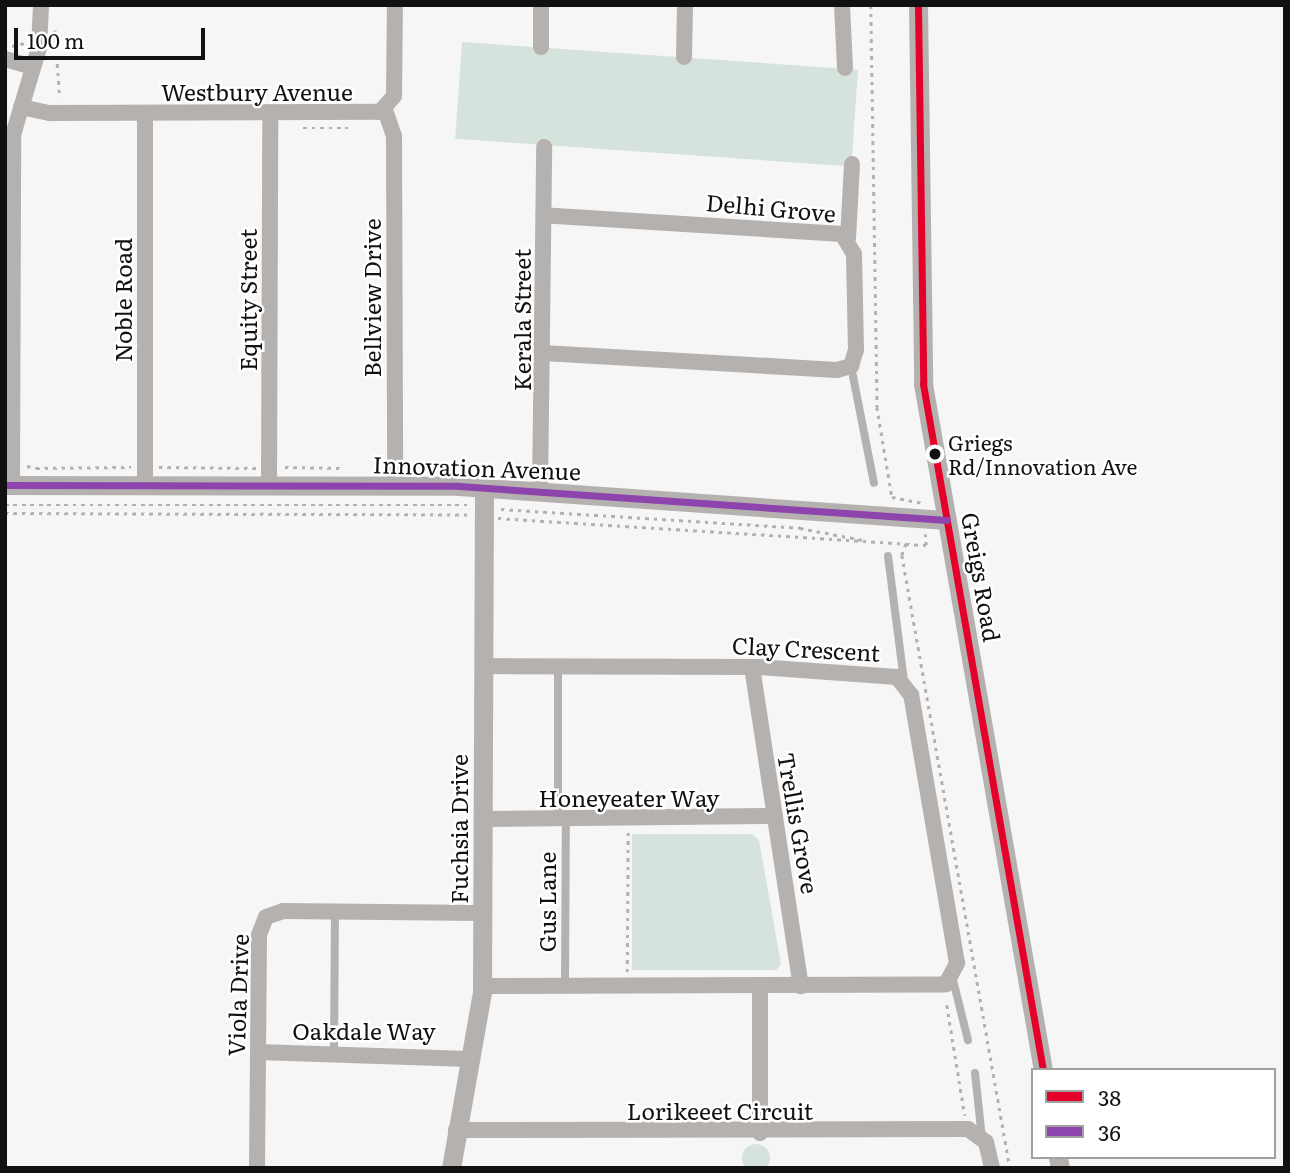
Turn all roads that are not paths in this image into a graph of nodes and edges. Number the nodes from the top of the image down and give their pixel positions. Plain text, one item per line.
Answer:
1 (41, 5) edge
2 (395, 5) edge
3 (541, 5) edge
4 (685, 5) edge
5 (842, 5) edge
6 (918, 5) edge
7 (541, 47) dead end
8 (684, 57) dead end
9 (5, 59) edge
10 (33, 67) junction
11 (845, 68) dead end
12 (21, 107) junction
13 (386, 110) junction
14 (145, 114) junction
15 (270, 114) junction
16 (544, 147) dead end
17 (852, 163) dead end
18 (9, 192) edge
19 (544, 215) junction
20 (848, 238) junction
21 (9, 337) edge
22 (543, 353) junction
23 (851, 366) junction
24 (874, 483) dead end
25 (9, 485) edge
26 (145, 486) junction
27 (269, 486) junction
28 (395, 487) junction
29 (484, 489) junction
30 (540, 492) junction
31 (947, 520) junction
32 (888, 556) dead end
33 (483, 666) junction
34 (558, 666) junction
35 (752, 667) junction
36 (904, 681) junction
37 (775, 816) junction
38 (483, 819) junction
39 (562, 819) junction
40 (335, 911) junction
41 (482, 913) junction
42 (953, 980) junction
43 (482, 986) junction
44 (565, 986) junction
45 (760, 986) junction
46 (801, 986) junction
47 (968, 1040) dead end
48 (258, 1052) junction
49 (334, 1053) junction
50 (469, 1059) junction
51 (1043, 1068) edge
52 (975, 1073) dead end
53 (456, 1130) junction
54 (760, 1133) junction
55 (975, 1133) junction
56 (257, 1168) edge
57 (451, 1168) edge
58 (992, 1168) edge

1 - 10 street
2 - 13 street, Westbury Avenue
3 - 7 street
4 - 8 street
5 - 11 street
6 - 31 street, Greigs Road
9 - 10 street
10 - 12 street
12 - 14 street, Westbury Avenue
12 - 18 street
13 - 15 street, Westbury Avenue
13 - 28 street, Bellview Drive
14 - 15 street, Westbury Avenue
14 - 26 street, Noble Road
15 - 27 street, Equity Street
16 - 19 street, Kerala Street
17 - 20 street
18 - 21 street
19 - 20 street, Delhi Grove
19 - 22 street, Kerala Street
20 - 23 street, Delhi Grove
21 - 25 street
22 - 23 street
22 - 30 street, Kerala Street
23 - 24 lane
25 - 26 street, Innovation Avenue
26 - 27 street, Innovation Avenue
27 - 28 street, Innovation Avenue
28 - 29 street, Innovation Avenue
29 - 30 street, Innovation Avenue
29 - 33 street, Fuchsia Drive
30 - 31 street, Innovation Avenue
31 - 51 street, Greigs Road
32 - 36 lane
33 - 34 street, Clay Crescent
33 - 38 street, Fuchsia Drive
34 - 35 street, Clay Crescent
34 - 39 lane, Gus Lane
35 - 36 street, Clay Crescent
35 - 37 street, Trellis Grove
36 - 42 street, Clay Crescent
37 - 39 street, Honeyeater Way
37 - 46 street, Trellis Grove
38 - 39 street, Honeyeater Way
38 - 41 street, Fuchsia Drive
39 - 44 lane, Gus Lane
40 - 41 street, Viola Drive
40 - 48 street, Viola Drive
40 - 49 lane
41 - 43 street, Fuchsia Drive
42 - 46 street
42 - 47 lane, Clay Crescent
43 - 44 street
43 - 50 street, Fuchsia Drive
44 - 45 street
45 - 46 street
45 - 54 street
48 - 49 street, Oakdale Way
48 - 56 street, Viola Drive
49 - 50 street, Oakdale Way
50 - 53 street, Fuchsia Drive
52 - 55 lane
53 - 54 street, Lorikeeet Circuit
53 - 57 street, Fuchsia Drive
54 - 55 street, Lorikeeet Circuit
55 - 58 street

